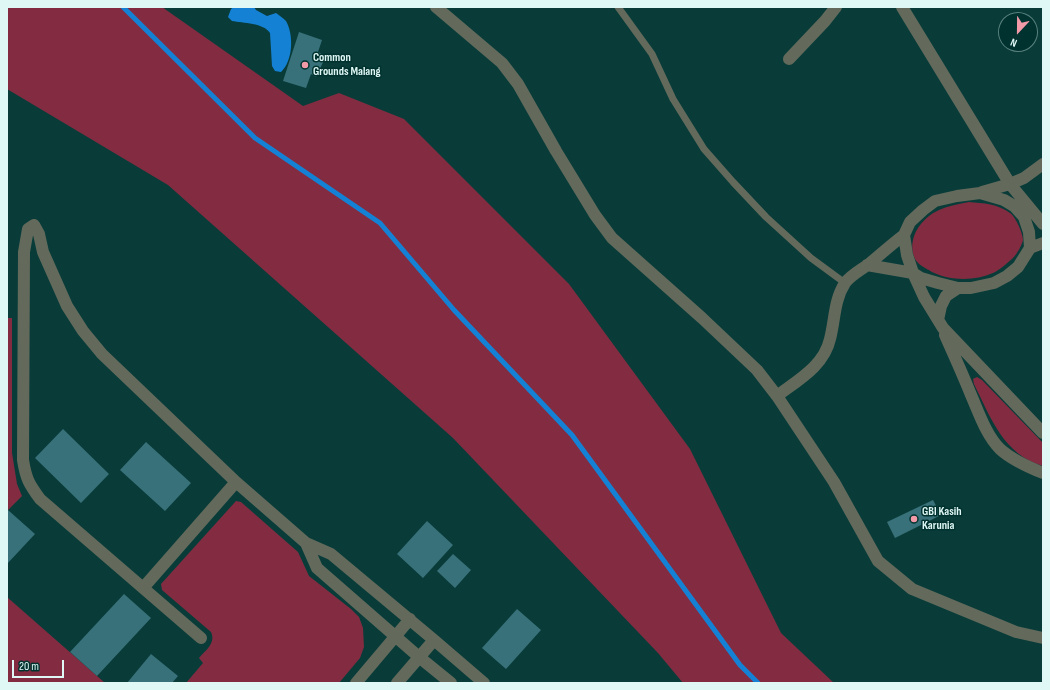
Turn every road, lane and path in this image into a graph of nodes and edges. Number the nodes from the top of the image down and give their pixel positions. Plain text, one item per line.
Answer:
1 (436, 7) edge
2 (618, 7) edge
3 (836, 7) edge
4 (902, 7) edge
5 (789, 59) dead end
6 (1043, 164) edge
7 (1024, 178) junction
8 (1010, 184) junction
9 (980, 193) junction
10 (1023, 200) junction
11 (1024, 217) junction
12 (1043, 224) edge
13 (904, 235) junction
14 (1043, 243) edge
15 (1030, 248) junction
16 (867, 265) junction
17 (913, 273) junction
18 (845, 283) junction
19 (958, 288) junction
20 (940, 324) junction
21 (777, 396) junction
22 (1043, 433) edge
23 (1043, 474) edge
24 (236, 482) junction
25 (306, 543) junction
26 (142, 588) junction
27 (410, 619) junction
28 (396, 636) junction
29 (202, 638) dead end
30 (1043, 638) edge
31 (434, 640) junction
32 (419, 657) junction
33 (356, 683) edge
34 (397, 683) edge
35 (451, 683) edge
36 (484, 683) edge

1 - 21 street
2 - 18 lane
3 - 5 street
4 - 8 street
6 - 7 street
7 - 8 street
7 - 10 street
8 - 9 street
8 - 10 street
9 - 11 street
9 - 13 street
10 - 11 street
10 - 12 street
11 - 15 street
13 - 16 street
13 - 17 street
14 - 15 street
15 - 19 street
16 - 17 street
16 - 18 street
17 - 19 street
17 - 20 street
18 - 21 street
19 - 20 street
20 - 22 street
20 - 23 street
21 - 30 street
24 - 25 street
24 - 26 street
24 - 26 street
25 - 27 street
25 - 28 street
26 - 29 street
27 - 28 street
27 - 31 street
28 - 32 street
28 - 33 street
31 - 32 street
31 - 36 street
32 - 34 street
32 - 35 street

